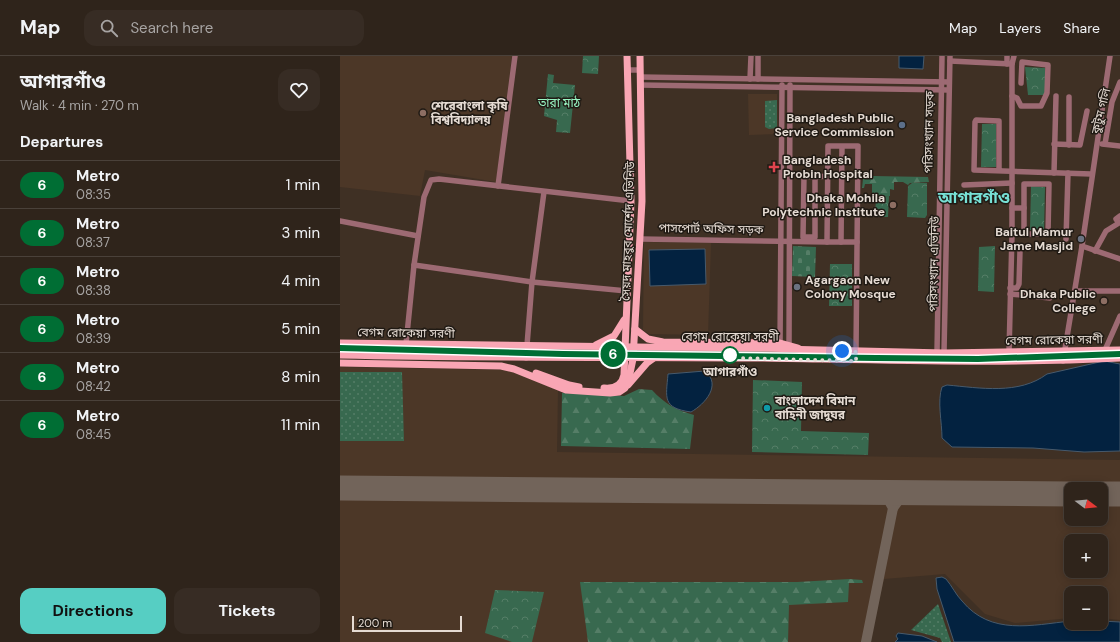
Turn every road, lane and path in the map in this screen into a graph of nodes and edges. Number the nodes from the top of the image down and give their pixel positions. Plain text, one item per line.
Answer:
1 (515, 56) edge
2 (627, 56) edge
3 (640, 56) edge
4 (750, 56) edge
5 (758, 56) edge
6 (942, 56) edge
7 (1007, 56) edge
8 (1014, 56) edge
9 (1110, 56) edge
10 (950, 58) edge
11 (1010, 64) junction
12 (627, 70) junction
13 (642, 74) junction
14 (750, 79) junction
15 (758, 79) junction
16 (782, 79) junction
17 (790, 79) junction
18 (941, 82) junction
19 (949, 82) junction
20 (1120, 82) edge
21 (1021, 83) dead end
22 (643, 85) junction
23 (782, 88) junction
24 (790, 88) junction
25 (941, 90) junction
26 (949, 90) junction
27 (1012, 96) junction
28 (1056, 96) dead end
29 (1068, 97) dead end
30 (1087, 111) dead end
31 (1054, 144) junction
32 (1069, 144) junction
33 (1097, 144) junction
34 (1105, 144) junction
35 (842, 146) junction
36 (1120, 146) edge
37 (782, 155) junction
38 (790, 155) junction
39 (999, 170) junction
40 (1012, 172) junction
41 (1054, 173) junction
42 (1068, 173) junction
43 (1092, 174) junction
44 (828, 176) junction
45 (815, 177) junction
46 (1012, 183) junction
47 (964, 185) dead end
48 (498, 186) junction
49 (544, 192) junction
50 (631, 201) junction
51 (642, 201) junction
52 (1012, 208) junction
53 (1024, 208) junction
54 (1120, 216) edge
55 (340, 221) edge
56 (340, 224) edge
57 (418, 238) junction
58 (640, 239) junction
59 (1066, 239) dead end
60 (781, 241) junction
61 (789, 241) junction
62 (827, 242) junction
63 (841, 242) junction
64 (857, 242) junction
65 (1082, 246) junction
66 (1020, 251) dead end
67 (1096, 251) junction
68 (1120, 259) edge
69 (414, 265) junction
70 (532, 282) junction
71 (627, 291) junction
72 (1010, 291) junction
73 (1075, 291) junction
74 (1120, 291) edge
75 (1050, 298) dead end
76 (1120, 316) edge
77 (625, 318) junction
78 (635, 328) junction
79 (340, 343) edge
80 (406, 344) junction
81 (527, 346) junction
82 (780, 346) junction
83 (789, 346) junction
84 (592, 347) junction
85 (633, 347) junction
86 (623, 348) junction
87 (1105, 350) junction
88 (1120, 350) edge
89 (856, 352) junction
90 (1064, 352) junction
91 (940, 353) junction
92 (1009, 353) junction
93 (340, 355) edge
94 (405, 356) junction
95 (526, 358) junction
96 (623, 358) junction
97 (654, 358) junction
98 (1120, 358) edge
99 (340, 359) edge
100 (633, 359) junction
101 (856, 361) junction
102 (1063, 361) junction
103 (940, 362) junction
104 (340, 363) edge
105 (625, 388) junction

1 - 48 street
2 - 12 main road, সৈয়দ মাহবুব মোর্শেদ এভিনিউ
3 - 13 main road, সৈয়দ মাহবুব মোর্শেদ এভিনিউ
4 - 14 street
5 - 15 street
6 - 18 street, পরিসংখ্যান সড়ক
7 - 11 street
8 - 11 street
9 - 33 street
10 - 11 street
10 - 19 street, পরিসংখ্যান এভিনিউ
11 - 27 street
12 - 13 street
12 - 50 main road, সৈয়দ মাহবুব মোর্শেদ এভিনিউ
13 - 14 street
13 - 22 main road, সৈয়দ মাহবুব মোর্শেদ এভিনিউ
14 - 15 street
15 - 16 street
16 - 17 street
16 - 23 street
17 - 18 street
17 - 24 street
18 - 19 street
18 - 25 street, পরিসংখ্যান সড়ক
19 - 26 street, পরিসংখ্যান এভিনিউ
20 - 34 street, কুটুম গলি
21 - 27 street
22 - 23 street
22 - 51 main road, সৈয়দ মাহবুব মোর্শেদ এভিনিউ
23 - 24 street
23 - 37 street
24 - 25 street
24 - 38 street
25 - 26 street
25 - 91 street, পরিসংখ্যান সড়ক
26 - 91 street, পরিসংখ্যান এভিনিউ
27 - 40 street
28 - 31 street
29 - 32 street
30 - 32 street
31 - 32 street
31 - 41 street
33 - 34 street
33 - 43 street
34 - 36 street
35 - 44 street
35 - 63 street
35 - 64 street
37 - 38 street
37 - 60 street
38 - 61 street
39 - 39 street
39 - 40 street
40 - 41 street
40 - 46 street
41 - 42 street
42 - 43 street
42 - 59 street
43 - 65 street
44 - 45 street
44 - 62 street
45 - 45 street
46 - 47 street
46 - 52 street
48 - 49 street
48 - 57 street
49 - 50 street
49 - 70 street
50 - 51 main road
50 - 71 main road, সৈয়দ মাহবুব মোর্শেদ এভিনিউ
51 - 58 main road, সৈয়দ মাহবুব মোর্শেদ এভিনিউ
52 - 53 street
52 - 72 street
53 - 53 street
54 - 67 street
55 - 57 street
56 - 57 street
57 - 69 street
58 - 60 street, পাসপোর্ট অফিস সড়ক
58 - 78 main road, সৈয়দ মাহবুব মোর্শেদ এভিনিউ
60 - 61 street, পাসপোর্ট অফিস সড়ক
60 - 82 street
61 - 62 street, পাসপোর্ট অফিস সড়ক
61 - 83 street
62 - 63 street, পাসপোর্ট অফিস সড়ক
63 - 64 street, পাসপোর্ট অফিস সড়ক
64 - 89 street
65 - 67 street
65 - 73 street
66 - 72 street
67 - 68 street
69 - 70 street
69 - 80 street
70 - 71 street
70 - 81 street
71 - 77 main road, সৈয়দ মাহবুব মোর্শেদ এভিনিউ
72 - 75 street
72 - 92 street
73 - 74 street
73 - 90 street
76 - 87 street
77 - 84 main road
77 - 86 main road, সৈয়দ মাহবুব মোর্শেদ এভিনিউ
78 - 82 main road
78 - 85 main road, সৈয়দ মাহবুব মোর্শেদ এভিনিউ
79 - 80 main road, বেগম রোকেয়া সরণী
80 - 81 main road, বেগম রোকেয়া সরণী
80 - 94 main road
81 - 84 main road, বেগম রোকেয়া সরণী
81 - 95 street
82 - 83 main road, বেগম রোকেয়া সরণী
82 - 85 main road, বেগম রোকেয়া সরণী
83 - 89 main road, বেগম রোকেয়া সরণী
84 - 86 main road, বেগম রোকেয়া সরণী
85 - 86 main road, বেগম রোকেয়া সরণী
85 - 100 main road, সৈয়দ মাহবুব মোর্শেদ এভিনিউ
86 - 96 main road, সৈয়দ মাহবুব মোর্শেদ এভিনিউ
87 - 88 main road, বেগম রোকেয়া সরণী
87 - 90 main road, বেগম রোকেয়া সরণী
89 - 91 main road, বেগম রোকেয়া সরণী
89 - 101 main road
90 - 92 main road, বেগম রোকেয়া সরণী
90 - 102 street
91 - 92 main road, বেগম রোকেয়া সরণী
91 - 103 main road
93 - 94 main road, বেগম রোকেয়া সরণী
94 - 95 main road, বেগম রোকেয়া সরণী
95 - 96 main road, বেগম রোকেয়া সরণী
96 - 99 main road, সৈয়দ মাহবুব মোর্শেদ এভিনিউ
96 - 100 main road, বেগম রোকেয়া সরণী
97 - 100 main road, বেগম রোকেয়া সরণী
97 - 101 main road, বেগম রোকেয়া সরণী
97 - 105 main road
98 - 102 main road, বেগম রোকেয়া সরণী
100 - 105 main road, সৈয়দ মাহবুব মোর্শেদ এভিনিউ
101 - 103 main road, বেগম রোকেয়া সরণী
102 - 103 main road, বেগম রোকেয়া সরণী
104 - 105 main road

